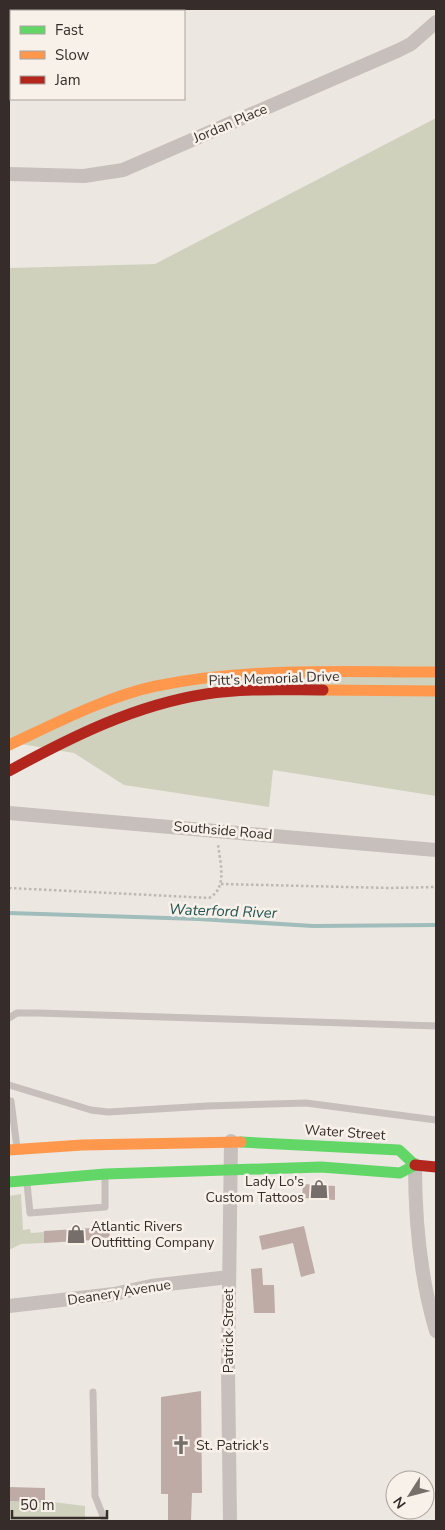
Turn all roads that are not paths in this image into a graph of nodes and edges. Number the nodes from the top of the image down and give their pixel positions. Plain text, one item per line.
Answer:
1 (436, 22) edge
2 (9, 174) edge
3 (436, 672) edge
4 (436, 691) edge
5 (9, 745) edge
6 (11, 770) edge
7 (9, 813) edge
8 (436, 850) edge
9 (9, 1018) edge
10 (436, 1026) edge
11 (9, 1085) edge
12 (11, 1101) dead end
13 (436, 1120) edge
14 (231, 1141) junction
15 (13, 1150) edge
16 (415, 1165) junction
17 (436, 1167) edge
18 (230, 1171) junction
19 (105, 1174) junction
20 (26, 1180) junction
21 (9, 1182) edge
22 (229, 1277) junction
23 (9, 1306) edge
24 (436, 1331) edge
25 (93, 1392) dead end
26 (106, 1521) edge
27 (230, 1521) edge

1 - 2 street, Jordan Place
3 - 5 main road, Pitt's Memorial Drive
4 - 6 main road, Pitt's Memorial Drive
7 - 8 street, Southside Road
9 - 10 lane
11 - 13 lane
12 - 15 lane
14 - 15 main road, Water Street
14 - 16 main road, Water Street
14 - 18 street, Patrick Street
16 - 17 main road
16 - 18 main road
16 - 24 street
18 - 19 main road
18 - 22 street, Patrick Street
19 - 20 main road
19 - 20 lane
20 - 21 main road
22 - 23 street, Deanery Avenue
22 - 27 street, Patrick Street
25 - 26 lane

